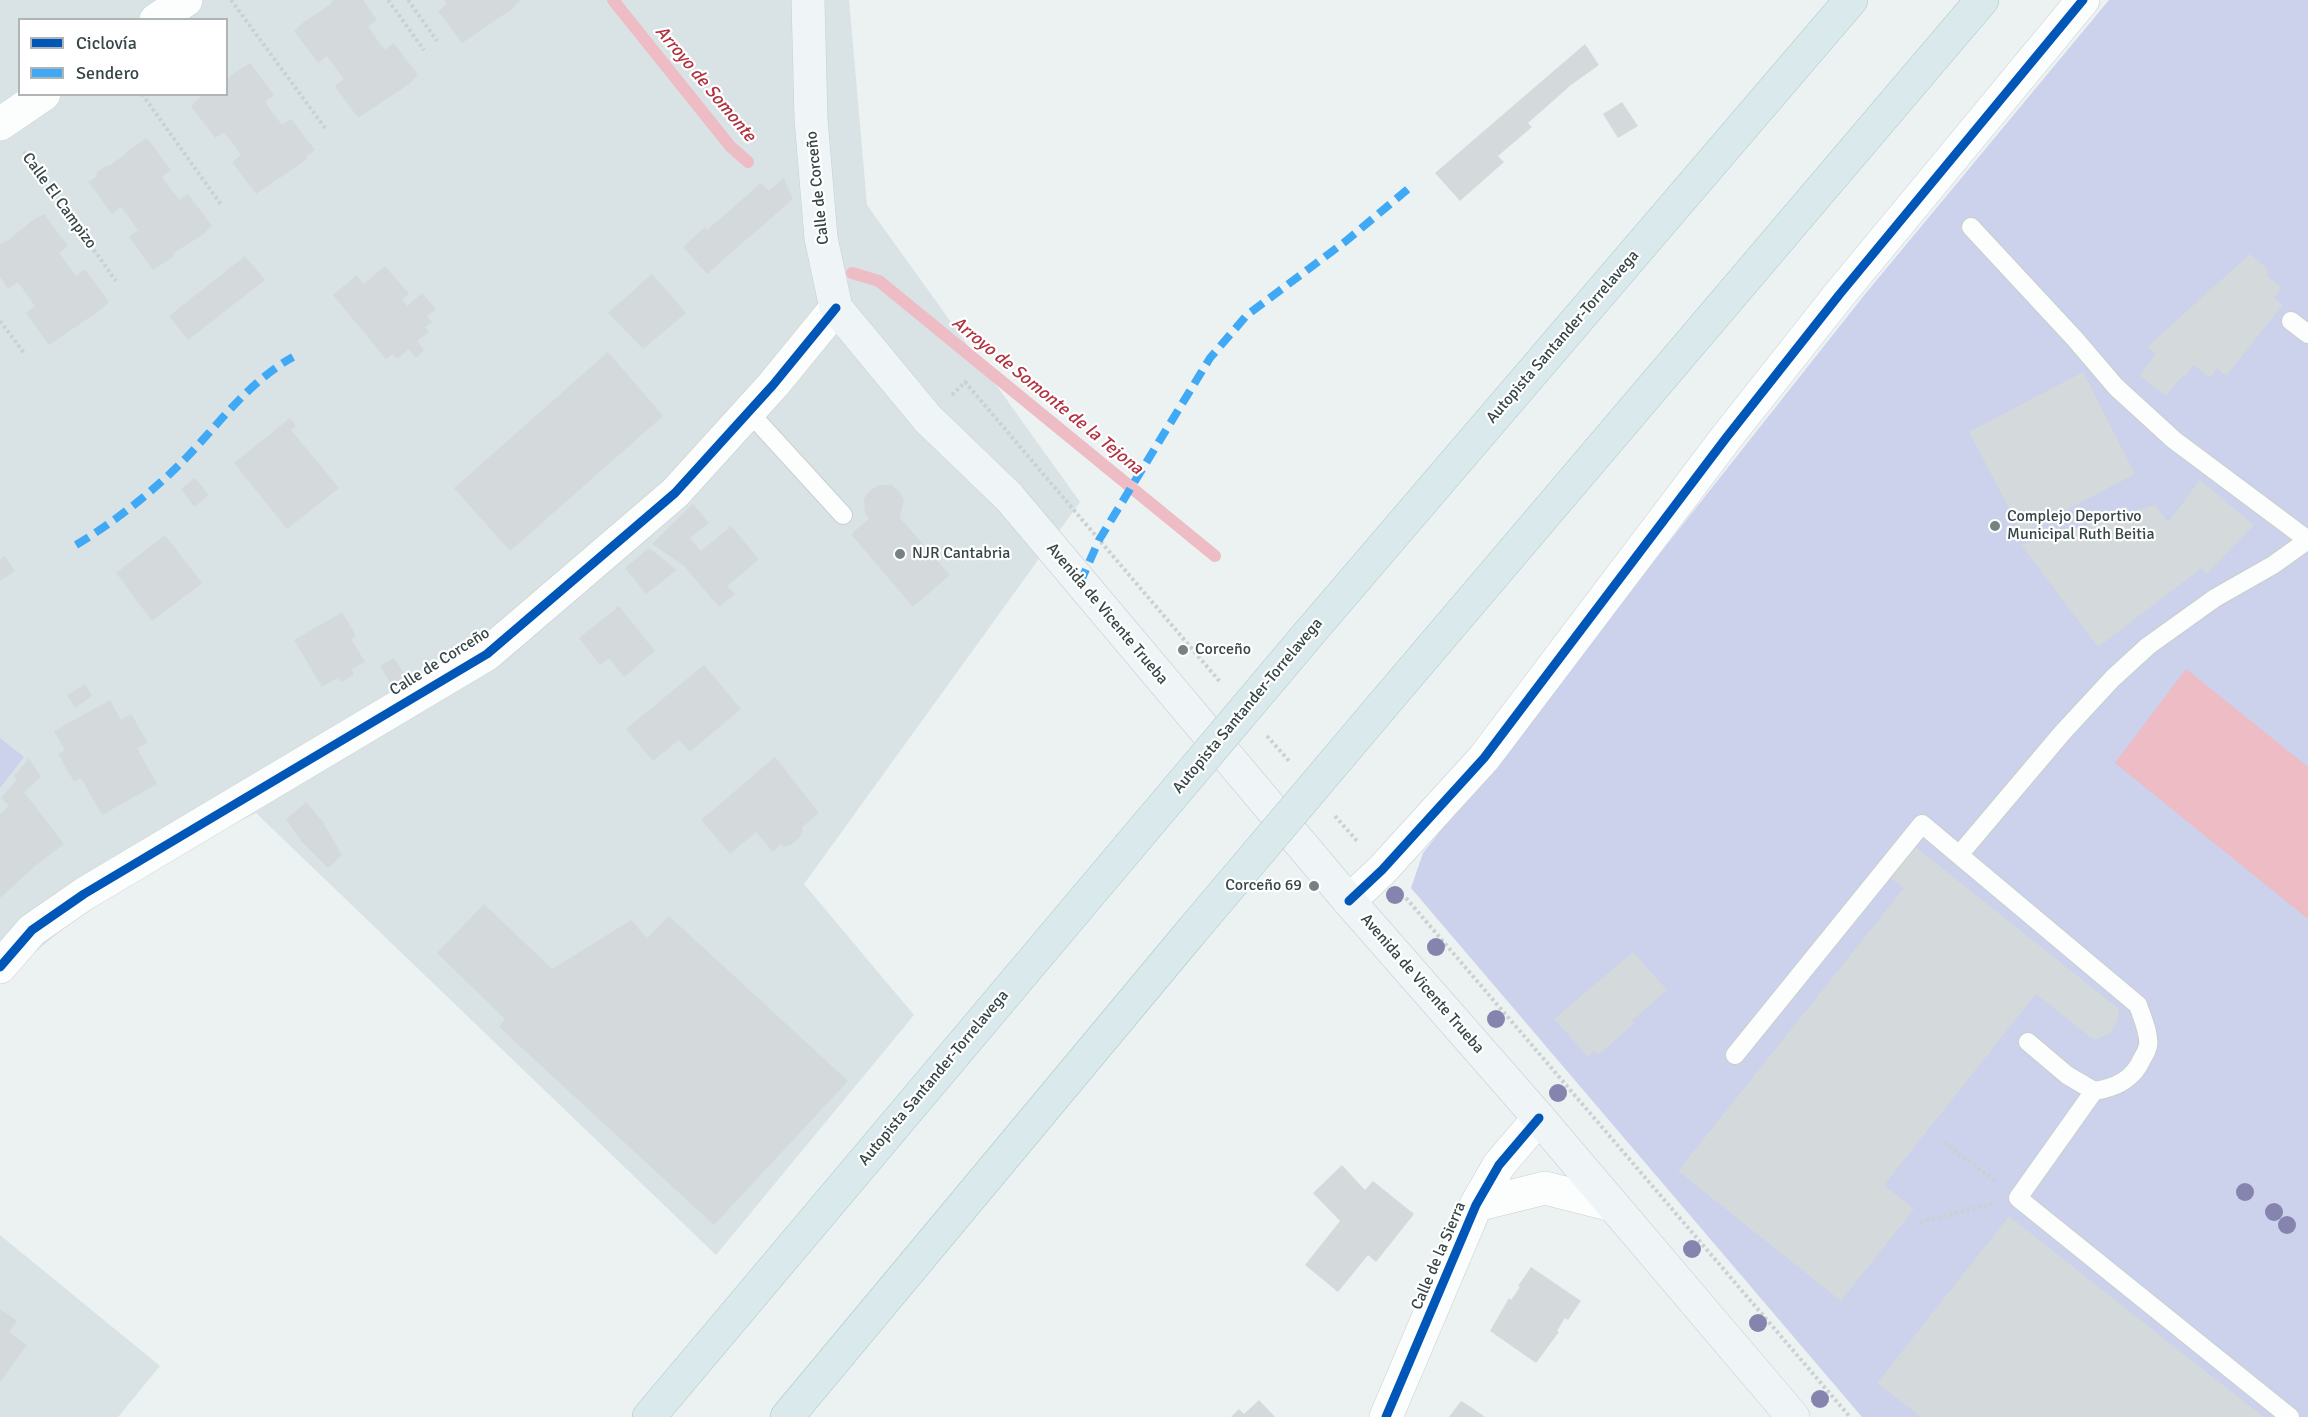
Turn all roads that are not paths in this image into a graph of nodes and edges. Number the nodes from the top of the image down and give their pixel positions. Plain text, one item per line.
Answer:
1 (186, 0) edge
2 (808, 0) edge
3 (1851, 0) edge
4 (1982, 0) edge
5 (2082, 0) edge
6 (159, 18) edge
7 (41, 96) edge
8 (1, 123) edge
9 (1971, 227) dead end
10 (836, 308) junction
11 (2292, 321) dead end
12 (2308, 334) edge
13 (749, 412) junction
14 (843, 515) dead end
15 (2308, 540) edge
16 (1959, 855) junction
17 (1349, 901) junction
18 (0, 967) edge
19 (2028, 1042) dead end
20 (1735, 1055) dead end
21 (2094, 1091) junction
22 (1539, 1118) junction
23 (1476, 1205) junction
24 (1612, 1205) junction
25 (649, 1417) edge
26 (787, 1417) edge
27 (1386, 1417) edge
28 (1793, 1417) edge
29 (2290, 1417) edge

1 - 6 street
2 - 10 main road, Calle de Corceño
3 - 25 highway, Autopista Santander-Torrelavega, bridge
4 - 26 highway, bridge
5 - 17 street
7 - 8 street
9 - 15 lane
10 - 13 street, Calle de Corceño
10 - 17 main road, Avenida de Vicente Trueba
11 - 12 lane
13 - 14 lane
13 - 18 street, Calle de Corceño
15 - 16 lane
16 - 20 lane
16 - 21 lane
17 - 22 main road, Avenida de Vicente Trueba
19 - 21 lane
21 - 29 lane
22 - 23 street, Calle de la Sierra
22 - 24 main road, Avenida de Vicente Trueba
23 - 24 street, Calle de la Sierra
23 - 27 street, Calle de la Sierra
24 - 28 main road, Avenida de Vicente Trueba

